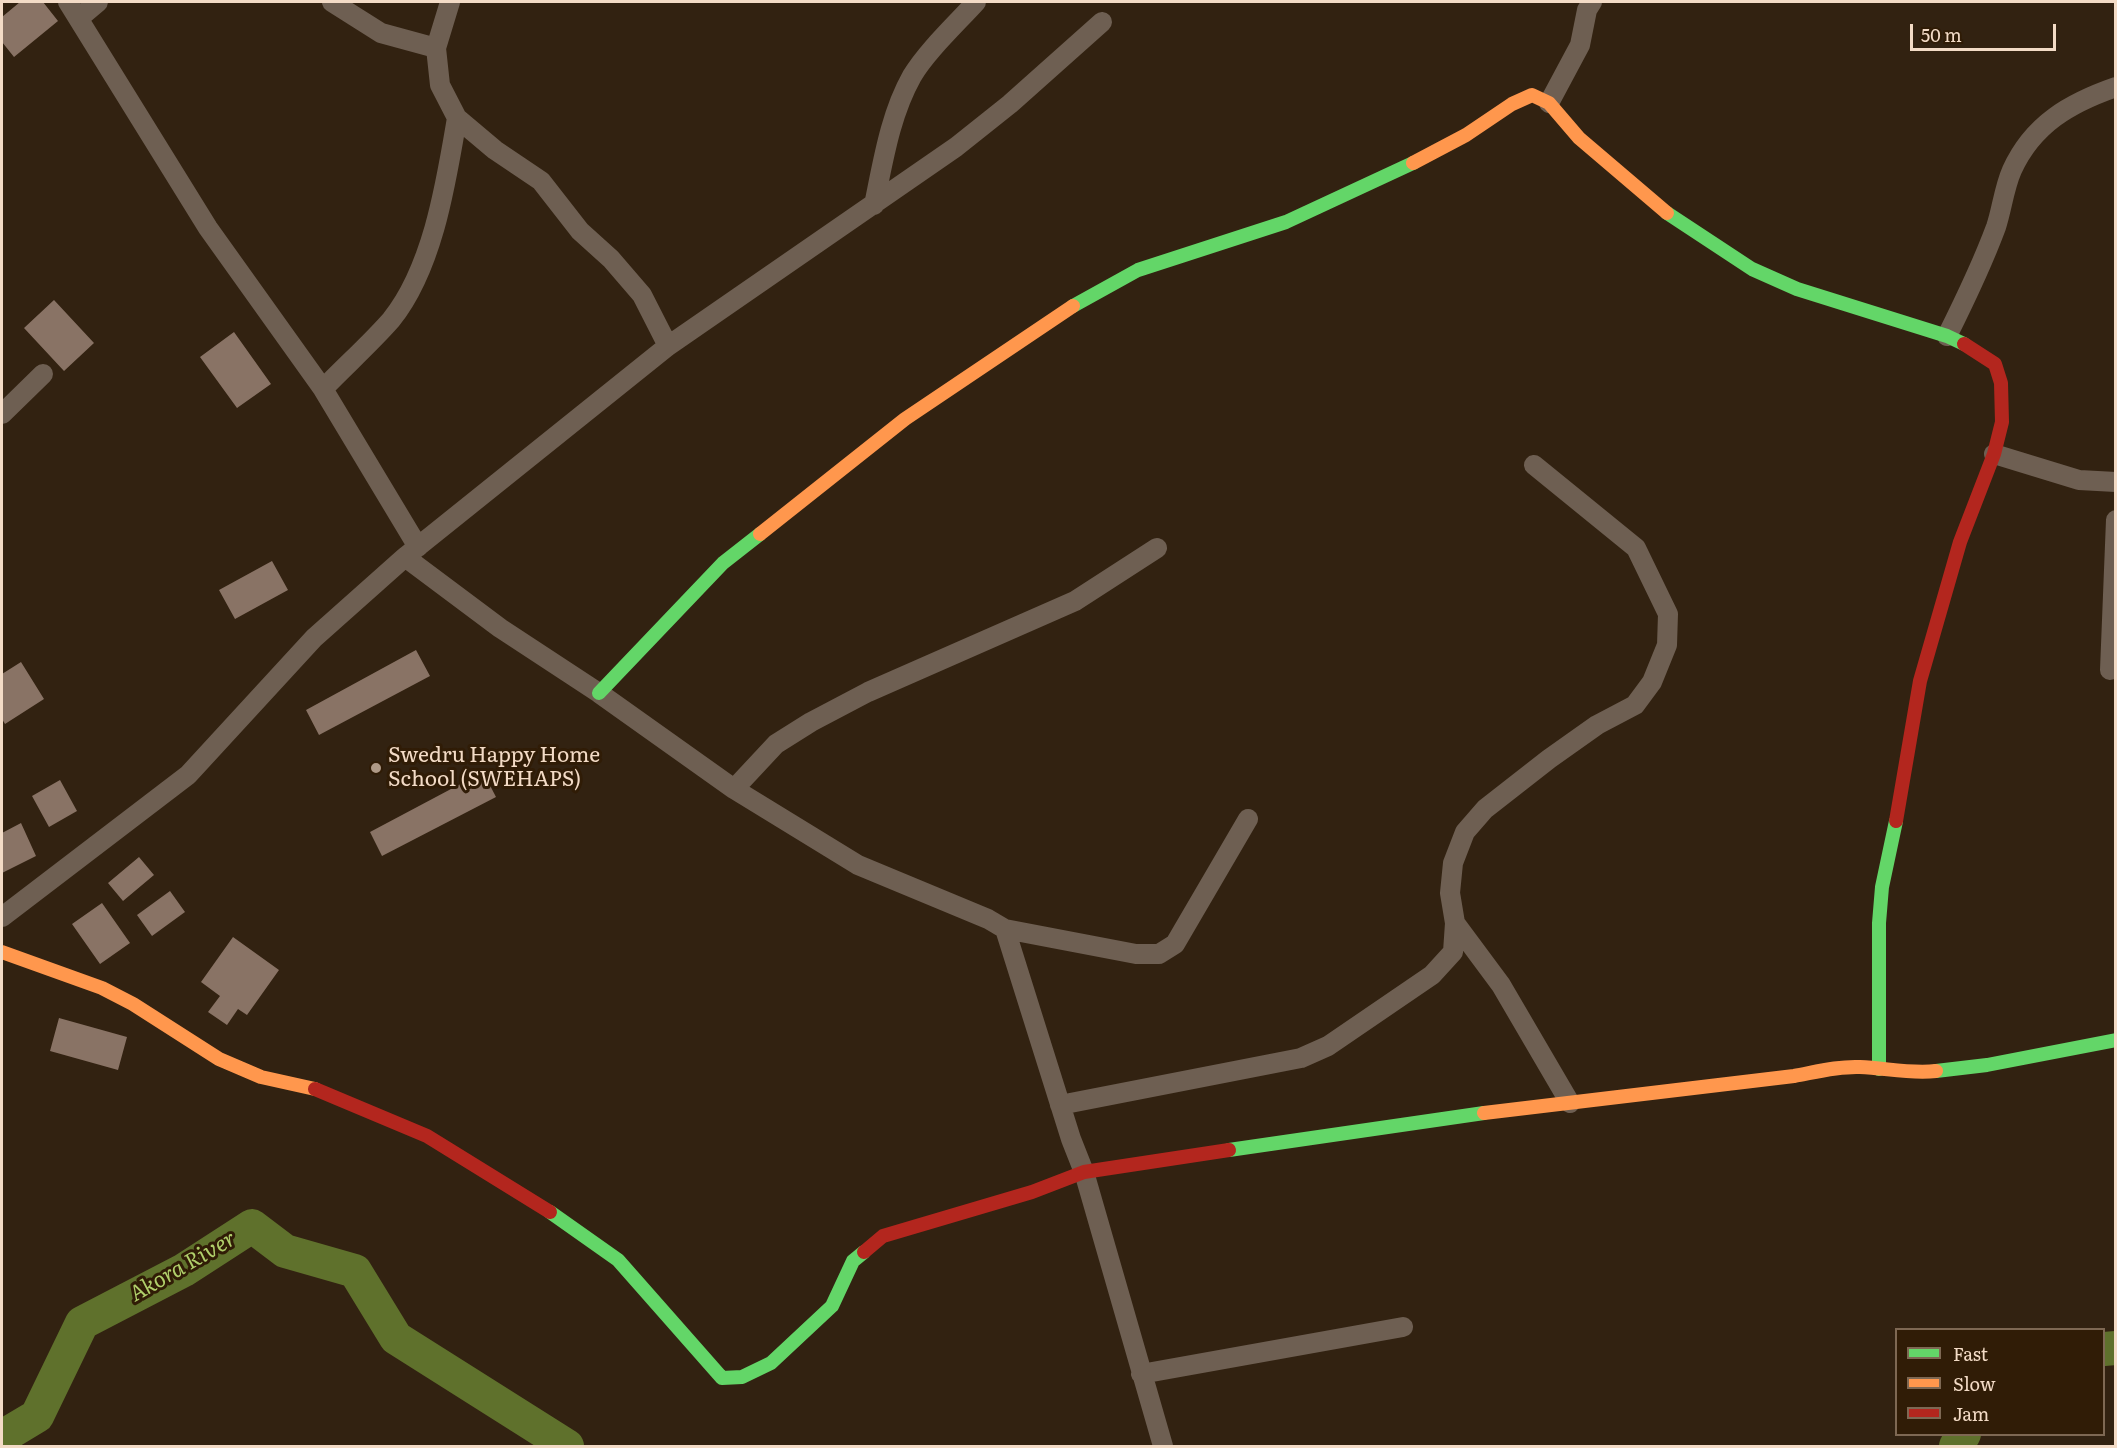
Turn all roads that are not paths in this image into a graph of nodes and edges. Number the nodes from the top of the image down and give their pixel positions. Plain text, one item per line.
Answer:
1 (68, 2) edge
2 (98, 2) edge
3 (332, 2) edge
4 (450, 2) edge
5 (976, 2) edge
6 (1592, 2) edge
7 (79, 18) junction
8 (1102, 22) dead end
9 (436, 48) junction
10 (2115, 87) edge
11 (1549, 103) junction
12 (456, 118) junction
13 (874, 205) junction
14 (1947, 336) junction
15 (668, 346) junction
16 (43, 374) dead end
17 (323, 388) junction
18 (2, 414) edge
19 (1994, 454) junction
20 (1534, 465) dead end
21 (2115, 482) edge
22 (2115, 519) edge
23 (1157, 548) dead end
24 (412, 552) junction
25 (2110, 670) dead end
26 (599, 693) junction
27 (734, 789) junction
28 (1248, 819) dead end
29 (2, 916) edge
30 (1455, 924) junction
31 (1005, 929) junction
32 (2, 952) edge
33 (2115, 1040) edge
34 (1879, 1069) junction
35 (1570, 1103) junction
36 (1060, 1105) junction
37 (1084, 1172) junction
38 (1403, 1327) dead end
39 (1140, 1374) junction
40 (1163, 1446) edge

1 - 7 street
2 - 7 street
3 - 9 street
4 - 9 street
5 - 13 street
6 - 11 street
7 - 17 street
8 - 13 street
9 - 12 street
10 - 14 street
11 - 14 street
11 - 26 street
12 - 15 street
12 - 17 street
13 - 15 street
14 - 19 street
15 - 24 street
16 - 18 street
17 - 24 street
19 - 21 street
19 - 34 street
20 - 30 street
22 - 25 street
23 - 27 street
24 - 26 street
24 - 29 street
26 - 27 street
27 - 31 street
28 - 31 street
30 - 35 street
30 - 36 street
31 - 36 street
32 - 37 street
33 - 34 street
34 - 35 street
35 - 37 street
36 - 37 street
37 - 39 street
38 - 39 street
39 - 40 street

